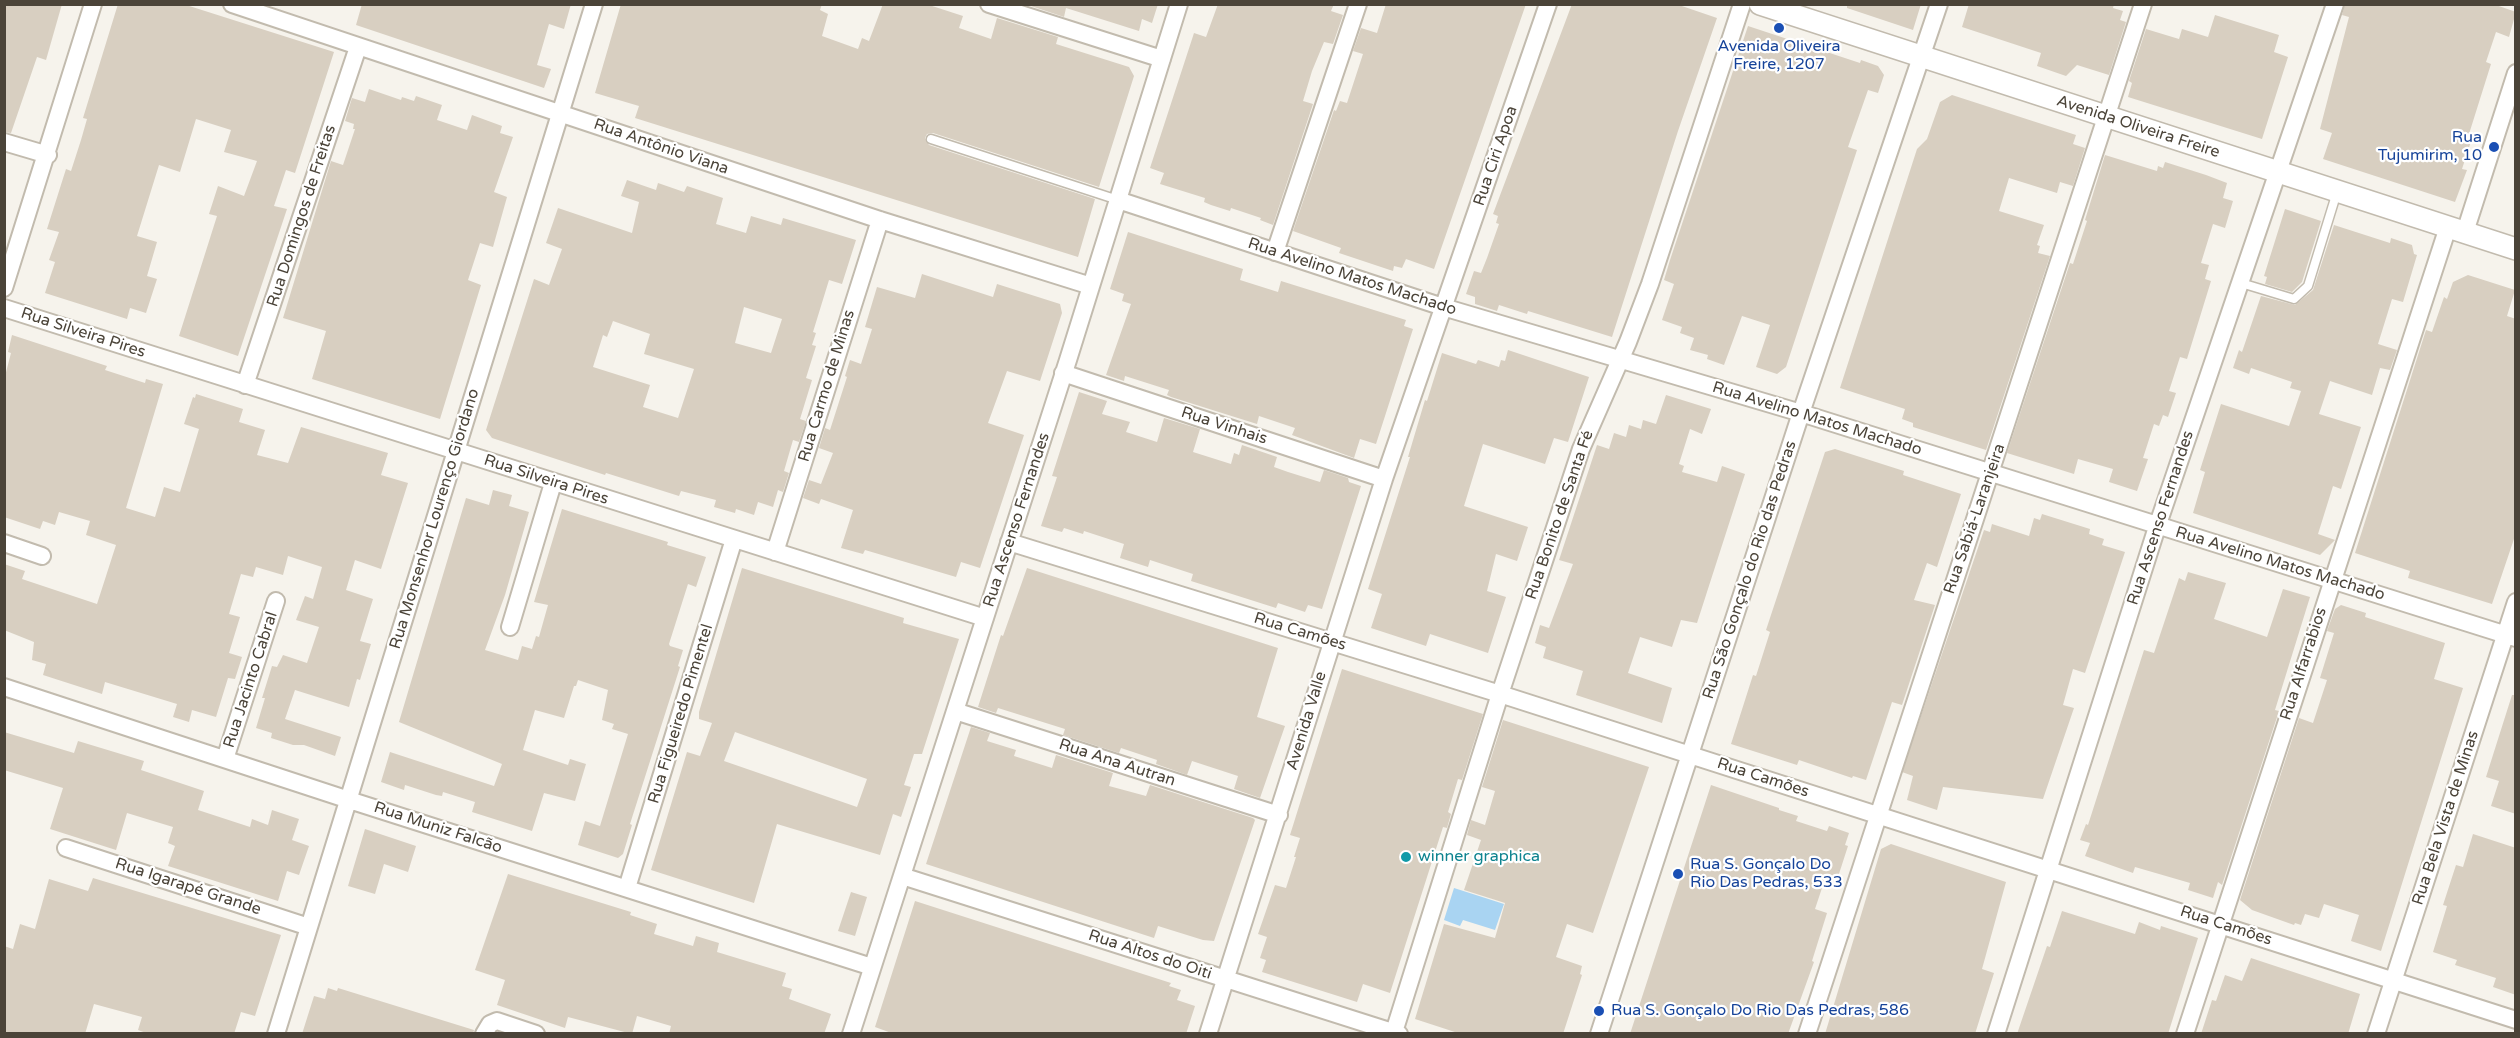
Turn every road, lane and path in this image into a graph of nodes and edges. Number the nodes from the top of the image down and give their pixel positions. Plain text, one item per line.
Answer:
1 (93, 4) edge
2 (232, 4) edge
3 (594, 4) edge
4 (989, 4) edge
5 (1179, 4) edge
6 (1358, 4) edge
7 (1548, 4) edge
8 (1742, 4) edge
9 (1760, 4) edge
10 (1939, 4) edge
11 (2143, 4) edge
12 (2335, 4) edge
13 (358, 47) junction
14 (1921, 57) junction
15 (1162, 59) junction
16 (2516, 73) edge
17 (560, 113) junction
18 (2107, 117) junction
19 (931, 139) dead end
20 (4, 142) edge
21 (48, 155) junction
22 (2279, 174) junction
23 (2337, 192) junction
24 (1118, 200) junction
25 (879, 220) junction
26 (2456, 230) junction
27 (2516, 249) edge
28 (1275, 252) junction
29 (2241, 283) junction
30 (1091, 286) junction
31 (4, 288) edge
32 (1443, 307) junction
33 (4, 308) edge
34 (1619, 360) junction
35 (1064, 373) junction
36 (245, 385) junction
37 (1801, 413) junction
38 (455, 451) junction
39 (1991, 473) junction
40 (1384, 479) junction
41 (553, 483) junction
42 (2157, 526) junction
43 (734, 539) junction
44 (1009, 542) junction
45 (4, 543) edge
46 (775, 552) junction
47 (42, 556) dead end
48 (2332, 580) junction
49 (276, 601) dead end
50 (2516, 602) edge
51 (985, 618) junction
52 (510, 627) dead end
53 (2510, 636) edge
54 (1332, 641) junction
55 (4, 687) edge
56 (1500, 694) junction
57 (955, 711) junction
58 (1690, 755) junction
59 (225, 759) junction
60 (349, 800) junction
61 (1877, 814) junction
62 (1279, 815) junction
63 (66, 848) dead end
64 (2047, 869) junction
65 (902, 876) junction
66 (627, 888) junction
67 (2220, 924) junction
68 (309, 927) junction
69 (872, 967) junction
70 (1226, 979) junction
71 (2394, 980) junction
72 (2516, 1020) edge
73 (487, 1029) edge
74 (1396, 1033) edge
75 (276, 1034) edge
76 (536, 1034) edge
77 (851, 1034) edge
78 (1208, 1034) edge
79 (1599, 1034) edge
80 (1807, 1034) edge
81 (1996, 1034) edge
82 (2185, 1034) edge
83 (2376, 1034) edge

1 - 21 street
2 - 13 street, Rua Antônio Viana
3 - 17 street, Rua Monsenhor Lourenço Giordano
4 - 15 street
5 - 15 street, Rua Ascenso Fernandes
6 - 28 street
7 - 32 street, Rua Ciri Apoa
8 - 34 street, Rua Bonito de Santa Fé
9 - 14 street, Avenida Oliveira Freire
10 - 14 street, Rua São Gonçalo do Rio das Pedras
11 - 18 street, Rua Sabiá-Laranjeira
12 - 22 street, Rua Ascenso Fernandes
13 - 17 street, Rua Antônio Viana
13 - 36 street, Rua Domingos de Freitas
14 - 18 street, Avenida Oliveira Freire
14 - 37 street, Rua São Gonçalo do Rio das Pedras
15 - 24 street, Rua Ascenso Fernandes
16 - 26 street, Rua Alfarrabios
17 - 25 street, Rua Antônio Viana
17 - 38 street, Rua Monsenhor Lourenço Giordano
18 - 22 street, Avenida Oliveira Freire
18 - 39 street, Rua Sabiá-Laranjeira
19 - 24 lane
20 - 21 street
21 - 31 street
22 - 23 street, Avenida Oliveira Freire
22 - 29 street, Rua Ascenso Fernandes
23 - 26 street, Avenida Oliveira Freire
23 - 29 lane
24 - 28 street, Rua Avelino Matos Machado
24 - 30 street, Rua Ascenso Fernandes
25 - 30 street, Rua Antônio Viana
25 - 46 street, Rua Carmo de Minas
26 - 27 street, Avenida Oliveira Freire
26 - 48 street, Rua Alfarrabios
28 - 32 street, Rua Avelino Matos Machado
29 - 42 street, Rua Ascenso Fernandes
30 - 35 street, Rua Ascenso Fernandes
32 - 34 street, Rua Avelino Matos Machado
32 - 40 street, Avenida Valle
33 - 36 street, Rua Silveira Pires
34 - 37 street, Rua Avelino Matos Machado
34 - 56 street, Rua Bonito de Santa Fé
35 - 40 street, Rua Vinhais
35 - 44 street, Rua Ascenso Fernandes
36 - 38 street, Rua Silveira Pires
37 - 39 street, Rua Avelino Matos Machado
37 - 58 street, Rua São Gonçalo do Rio das Pedras
38 - 41 street, Rua Silveira Pires
38 - 60 street, Rua Monsenhor Lourenço Giordano
39 - 42 street, Rua Avelino Matos Machado
39 - 61 street, Rua Sabiá-Laranjeira
40 - 54 street, Avenida Valle
41 - 43 street, Rua Silveira Pires
41 - 52 street
42 - 48 street, Rua Avelino Matos Machado
42 - 64 street, Rua Ascenso Fernandes
43 - 46 street, Rua Silveira Pires
43 - 66 street, Rua Figueiredo Pimentel
44 - 51 street, Rua Ascenso Fernandes
44 - 54 street, Rua Camões
45 - 47 street
46 - 51 street, Rua Silveira Pires
48 - 53 street, Rua Avelino Matos Machado
48 - 67 street, Rua Alfarrabios
49 - 59 street, Rua Jacinto Cabral
50 - 53 street, Rua Bela Vista de Minas
51 - 57 street, Rua Ascenso Fernandes
53 - 71 street, Rua Bela Vista de Minas
54 - 56 street, Rua Camões
54 - 62 street, Avenida Valle
55 - 59 street, Rua Muniz Falcão
56 - 58 street, Rua Camões
56 - 74 street, Rua Bonito de Santa Fé
57 - 62 street, Rua Ana Autran
57 - 65 street, Rua Ascenso Fernandes
58 - 61 street, Rua Camões
58 - 79 street, Rua São Gonçalo do Rio das Pedras
59 - 60 street, Rua Muniz Falcão
60 - 66 street, Rua Muniz Falcão
60 - 68 street, Rua Monsenhor Lourenço Giordano
61 - 64 street, Rua Camões
61 - 80 street, Rua Sabiá-Laranjeira
62 - 70 street, Avenida Valle
63 - 68 street, Rua Igarapé Grande
64 - 67 street, Rua Camões
64 - 81 street, Rua Ascenso Fernandes
65 - 69 street, Rua Ascenso Fernandes
65 - 70 street, Rua Altos do Oiti
66 - 69 street, Rua Muniz Falcão
67 - 71 street, Rua Camões
67 - 82 street, Rua Alfarrabios
68 - 75 street, Rua Monsenhor Lourenço Giordano
69 - 77 street, Rua Ascenso Fernandes
70 - 74 street, Rua Altos do Oiti
70 - 78 street, Avenida Valle
71 - 72 street, Rua Camões
71 - 83 street, Rua Bela Vista de Minas
73 - 76 street

